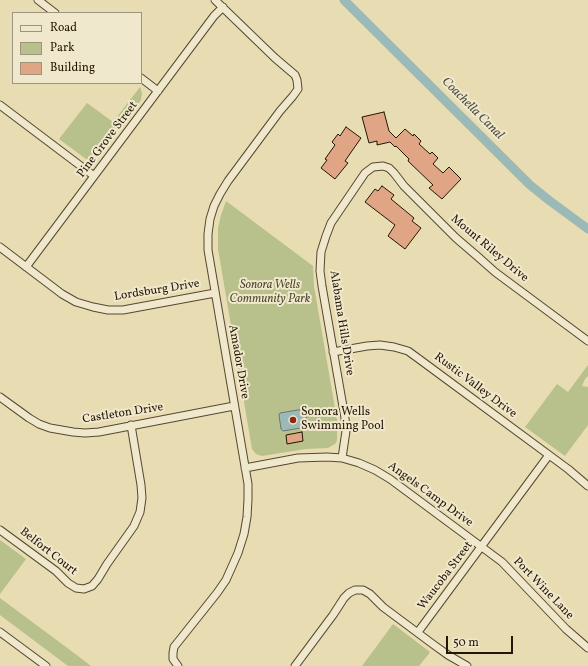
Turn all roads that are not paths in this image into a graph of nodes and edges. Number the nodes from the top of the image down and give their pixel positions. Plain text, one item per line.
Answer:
1 (38, 0) edge
2 (215, 0) edge
3 (223, 8) junction
4 (54, 12) edge
5 (142, 79) edge
6 (158, 91) junction
7 (0, 104) edge
8 (383, 166) joint
9 (94, 176) junction
10 (0, 247) edge
11 (26, 267) junction
12 (215, 293) junction
13 (588, 341) edge
14 (333, 352) junction
15 (0, 397) edge
16 (234, 406) junction
17 (131, 425) junction
18 (549, 455) junction
19 (342, 458) junction
20 (245, 468) junction
21 (588, 486) edge
22 (0, 530) edge
23 (482, 546) junction
24 (0, 632) edge
25 (418, 632) junction
26 (588, 648) edge
27 (46, 666) edge
28 (178, 666) edge
29 (295, 666) edge
30 (467, 666) edge

1 - 4 street
2 - 3 street
3 - 6 street, Pine Grove Street
3 - 12 street, Amador Drive
5 - 6 street
6 - 9 street, Pine Grove Street
7 - 9 street
8 - 13 street, Mount Riley Drive
8 - 14 street, Alabama Hills Drive
9 - 11 street, Pine Grove Street
10 - 11 street, Lordsburg Drive
11 - 12 street, Lordsburg Drive
12 - 16 street, Amador Drive
14 - 18 street, Rustic Valley Drive
14 - 19 street, Alabama Hills Drive
15 - 17 street, Castleton Drive
16 - 17 street, Castleton Drive
16 - 20 street, Amador Drive
17 - 22 street, Belfort Court
18 - 21 street, Rustic Valley Drive
18 - 23 street, Waucoba Street
19 - 20 street, Angels Camp Drive
19 - 23 street, Angels Camp Drive
20 - 28 street, Amador Drive
23 - 25 street, Waucoba Street
23 - 26 street, Port Wine Lane
24 - 27 street
25 - 29 street
25 - 30 street

